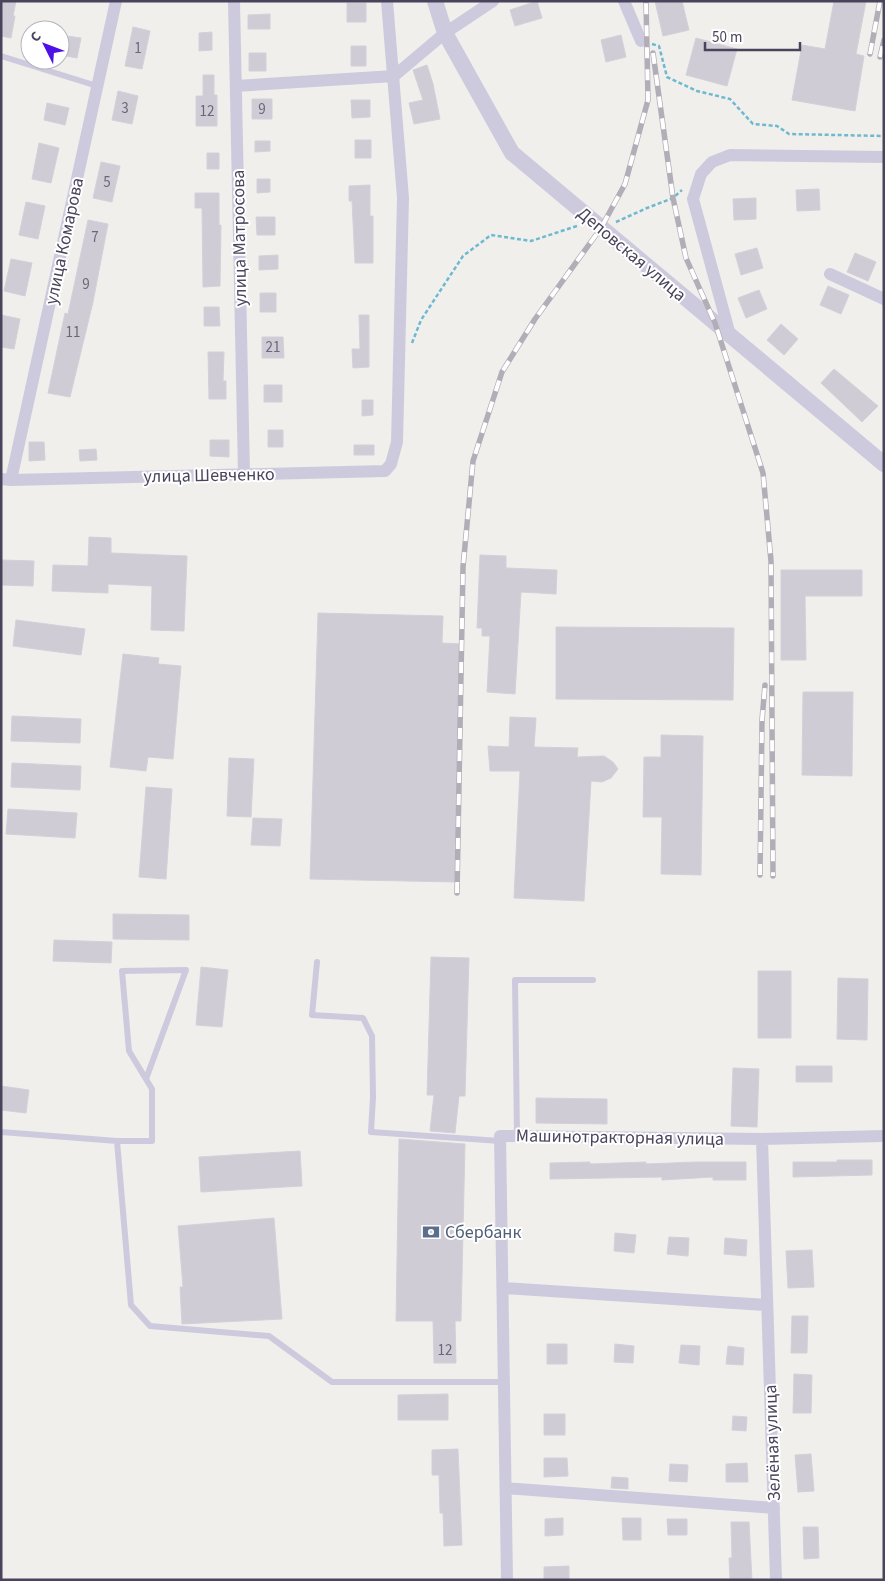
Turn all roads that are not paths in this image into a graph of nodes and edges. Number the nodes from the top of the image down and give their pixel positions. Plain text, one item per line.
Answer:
1 (116, 1) edge
2 (234, 1) edge
3 (387, 1) edge
4 (435, 1) edge
5 (493, 1) edge
6 (624, 1) edge
7 (445, 33) junction
8 (641, 41) road end
9 (1, 56) edge
10 (394, 76) junction
11 (98, 86) junction
12 (236, 86) junction
13 (884, 157) edge
14 (830, 274) dead end
15 (884, 299) edge
16 (730, 335) junction
17 (884, 464) edge
18 (244, 474) junction
19 (6, 480) edge
20 (317, 962) dead end
21 (592, 980) dead end
22 (146, 1079) junction
23 (1, 1132) edge
24 (517, 1136) junction
25 (884, 1136) edge
26 (762, 1139) junction
27 (500, 1141) junction
28 (118, 1142) junction
29 (503, 1288) junction
30 (766, 1305) junction
31 (504, 1382) junction
32 (506, 1488) junction
33 (774, 1508) junction
34 (507, 1580) edge
35 (776, 1580) edge

1 - 11 street, улица Комарова
2 - 12 street, улица Матросова
3 - 10 street
4 - 7 street, Деповская улица
5 - 7 street
6 - 8 street
7 - 10 street
7 - 16 street, Деповская улица
9 - 11 lane
10 - 12 street
10 - 18 street, улица Шевченко
11 - 19 street, улица Комарова
12 - 18 street, улица Матросова
13 - 16 street
14 - 15 street
16 - 17 street, Деповская улица
18 - 19 street, улица Шевченко
20 - 27 lane
21 - 24 lane
22 - 22 lane
22 - 28 lane
23 - 28 lane
24 - 26 street, Машинотракторная улица
24 - 27 street, Машинотракторная улица
25 - 26 street, Машинотракторная улица
26 - 30 street, Зелёная улица
27 - 29 street, Машинотракторная улица
28 - 31 lane
29 - 30 street
29 - 31 street, Машинотракторная улица
30 - 33 street, Зелёная улица
31 - 32 street, Машинотракторная улица
32 - 33 street
32 - 34 street, Машинотракторная улица
33 - 35 street, Зелёная улица

